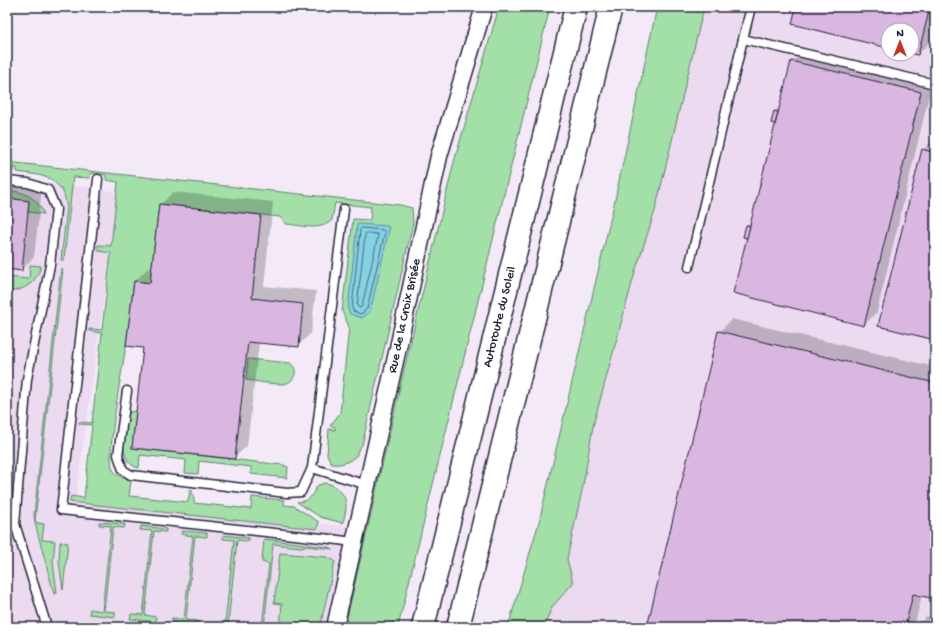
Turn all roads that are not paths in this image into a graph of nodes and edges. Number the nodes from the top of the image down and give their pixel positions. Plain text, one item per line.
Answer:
1 (484, 7) edge
2 (576, 7) edge
3 (611, 7) edge
4 (751, 7) edge
5 (743, 39) junction
6 (935, 84) edge
7 (98, 179) dead end
8 (7, 181) edge
9 (344, 209) dead end
10 (689, 267) dead end
11 (127, 391) dead end
12 (312, 468) junction
13 (367, 485) junction
14 (353, 542) junction
15 (47, 627) edge
16 (335, 627) edge
17 (423, 627) edge
18 (458, 627) edge

1 - 13 street, Rue de la Croix Brisée
2 - 17 highway, Autoroute du Soleil
3 - 18 highway
4 - 5 lane
5 - 6 lane
5 - 10 lane
7 - 14 lane
8 - 15 lane
9 - 12 lane
11 - 12 lane
12 - 13 lane
13 - 14 street, Rue de la Croix Brisée
14 - 16 street, Rue de la Croix Brisée

